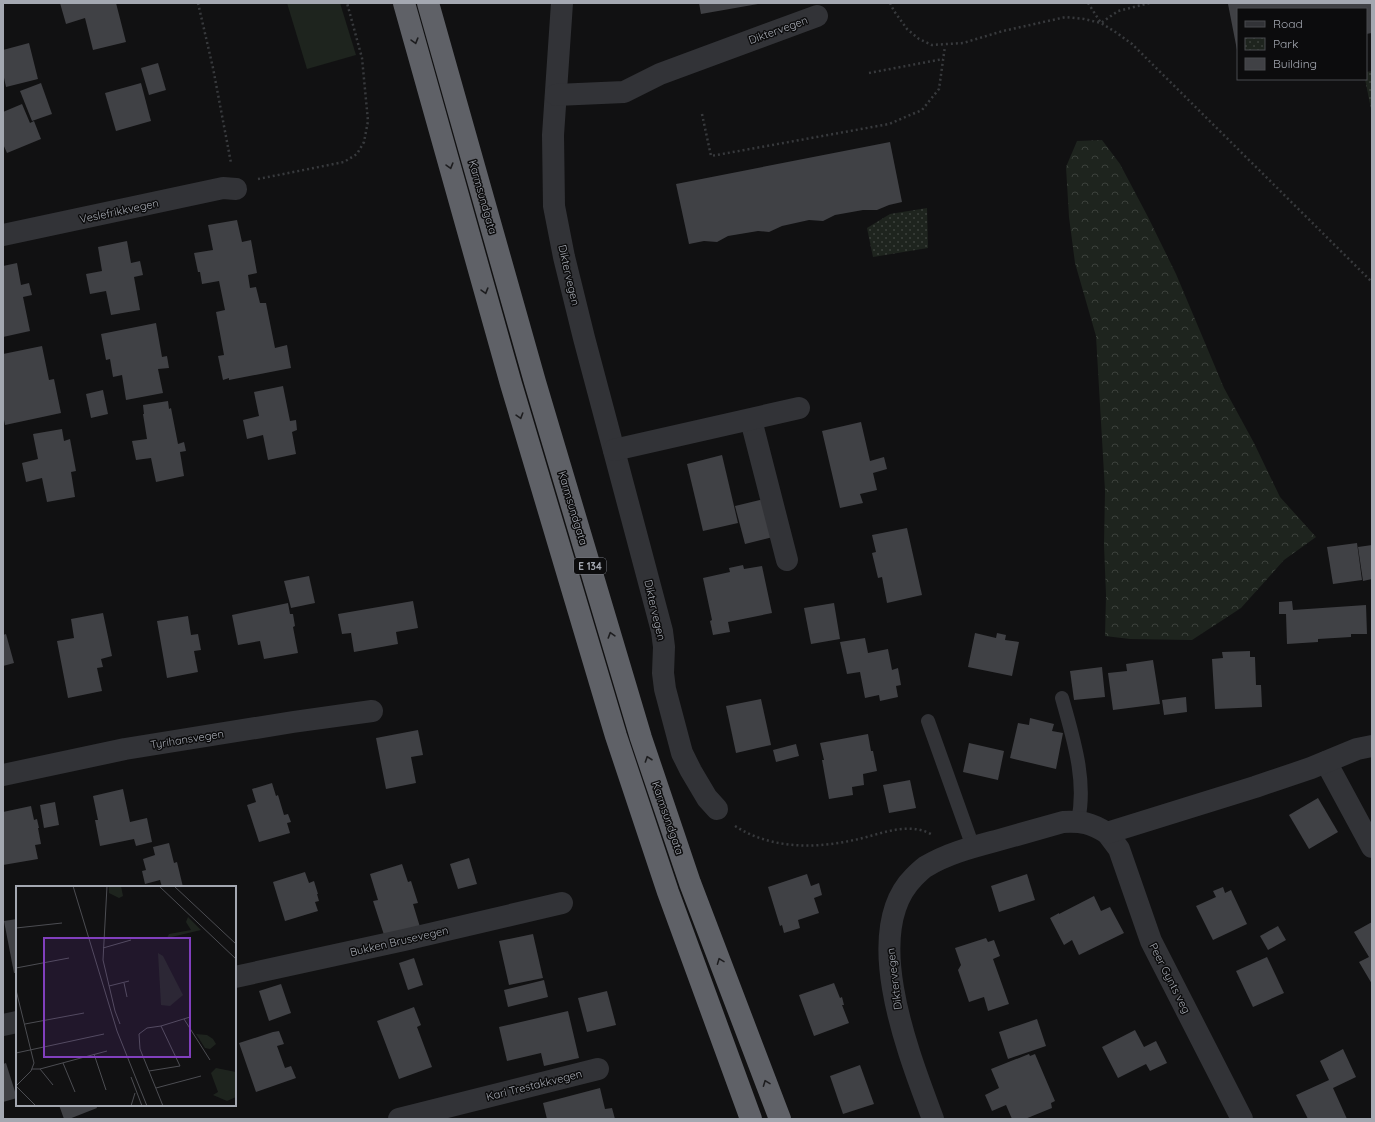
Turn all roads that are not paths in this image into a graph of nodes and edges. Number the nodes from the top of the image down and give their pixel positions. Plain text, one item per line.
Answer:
1 (404, 3) edge
2 (428, 3) edge
3 (562, 3) edge
4 (817, 16) dead end
5 (556, 95) junction
6 (236, 189) road end
7 (3, 235) edge
8 (799, 408) dead end
9 (751, 420) junction
10 (614, 450) junction
11 (787, 560) dead end
12 (1062, 698) dead end
13 (372, 711) dead end
14 (928, 721) dead end
15 (1372, 746) edge
16 (1326, 762) junction
17 (3, 775) edge
18 (717, 810) road end
19 (1078, 821) junction
20 (1107, 833) junction
21 (973, 847) junction
22 (1372, 847) edge
23 (944, 856) joint
24 (562, 903) dead end
25 (236, 977) edge
26 (16, 1022) edge
27 (3, 1025) edge
28 (598, 1070) dead end
29 (472, 1110) edge
30 (399, 1119) edge
31 (751, 1119) edge
32 (780, 1119) edge
33 (932, 1119) edge
34 (1242, 1119) edge

1 -> 31 highway, E 134
32 -> 2 highway, Karmsundgata / E 134
3 - 5 street, Diktervegen
4 - 5 street, Diktervegen
5 - 10 street, Diktervegen
6 - 7 street, Veslefrikkvegen
8 - 9 street
9 - 10 street
9 - 11 street
10 - 18 street, Diktervegen
12 - 19 lane
13 - 17 street, Tyrihansvegen
14 - 21 lane
15 - 16 street
16 - 20 street
16 - 22 street
19 - 20 street, Peer Gynts veg
19 - 21 street, Peer Gynts veg
20 - 34 street, Peer Gynts veg
21 - 23 street, Peer Gynts veg
23 - 33 street, Diktervegen
24 - 25 street, Bukken Brusevegen
26 - 27 street
28 - 29 street, Kari Trestakkvegen
29 - 30 street, Kari Trestakkvegen

